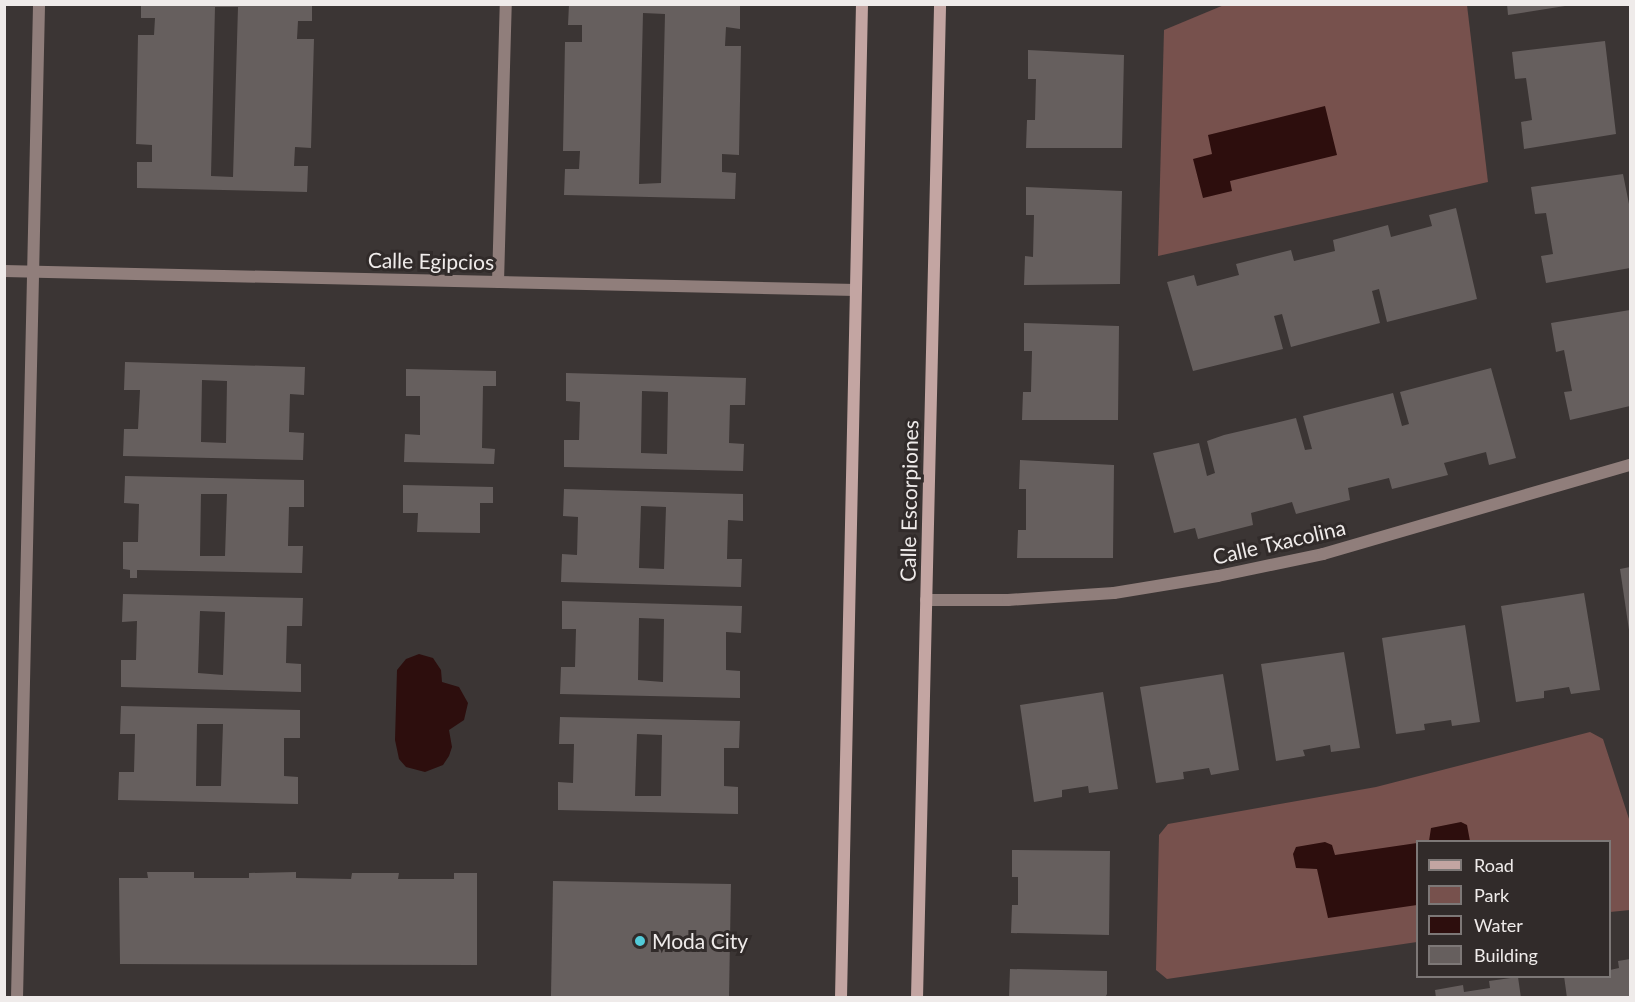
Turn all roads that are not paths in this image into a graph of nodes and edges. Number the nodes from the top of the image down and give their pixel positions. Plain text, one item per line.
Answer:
1 (39, 4) edge
2 (506, 4) edge
3 (862, 4) edge
4 (940, 4) edge
5 (4, 271) edge
6 (33, 272) junction
7 (498, 282) junction
8 (856, 290) junction
9 (1630, 465) edge
10 (926, 600) junction
11 (17, 998) edge
12 (841, 998) edge
13 (917, 998) edge

1 - 6 street
2 - 7 street
3 - 8 street
4 - 10 street, Calle Escorpiones
5 - 6 street, Calle Egipcios
6 - 7 street, Calle Egipcios
6 - 11 street
7 - 8 street, Calle Egipcios
8 - 12 street
9 - 10 street, Calle Txacolina
10 - 13 street, Calle Escorpiones

